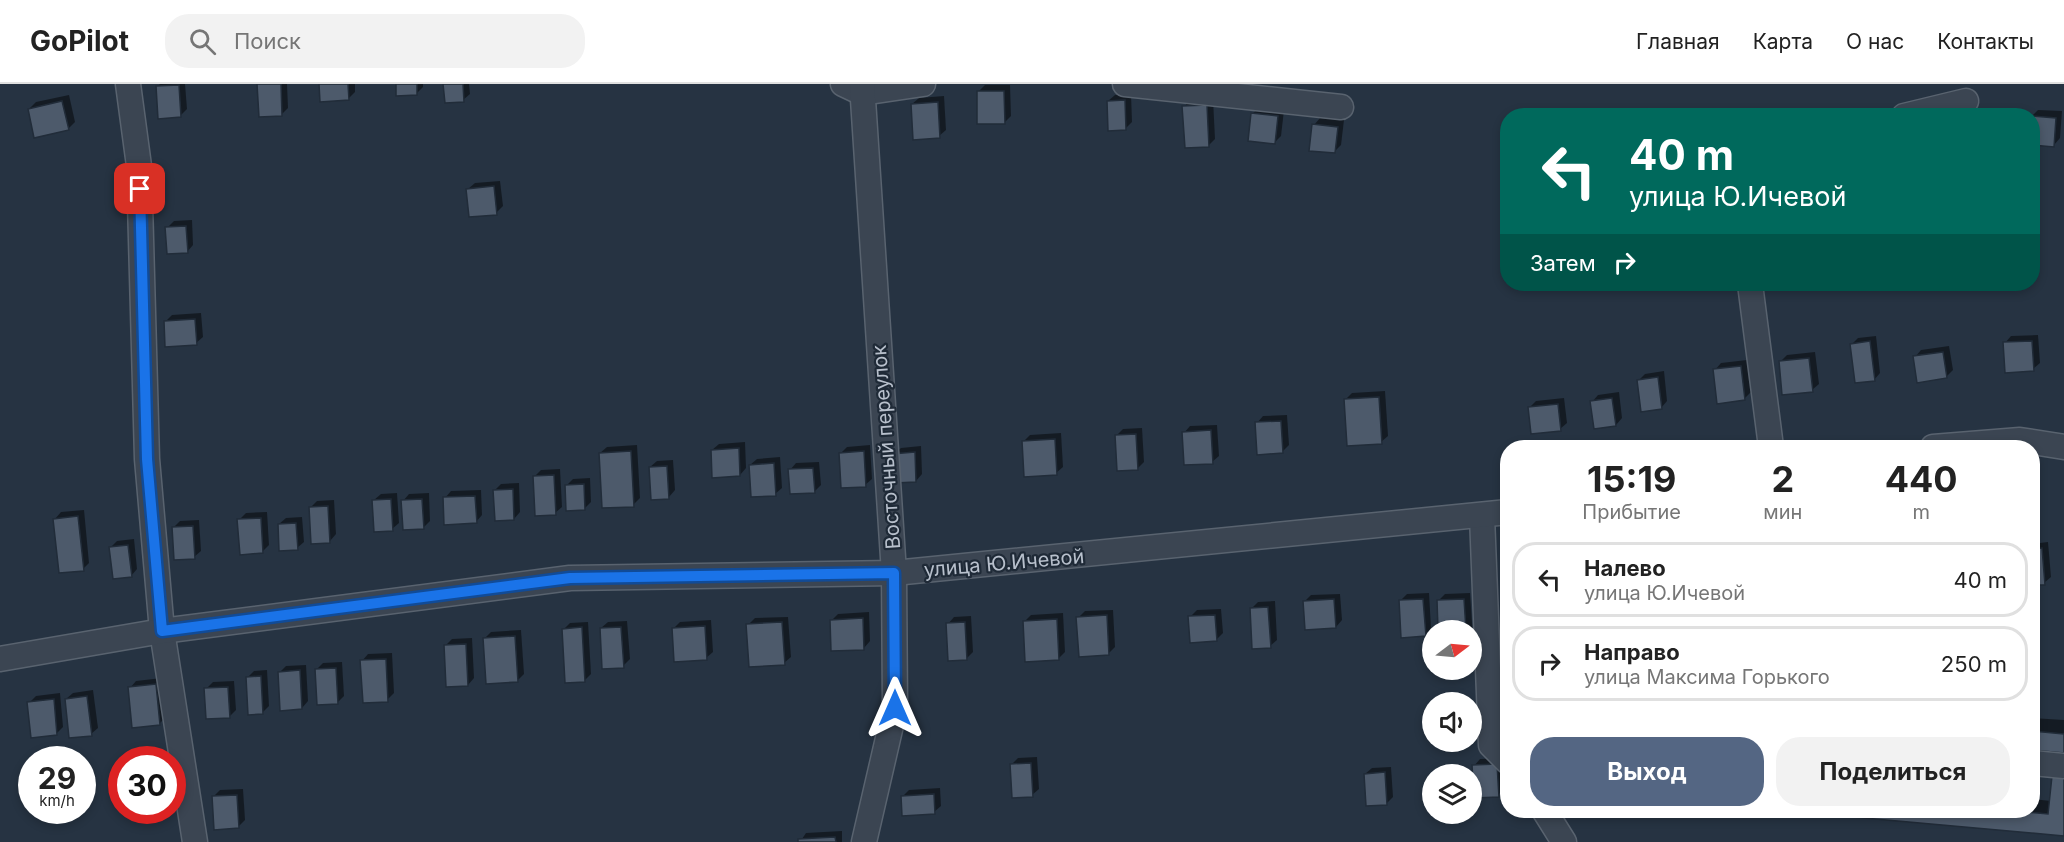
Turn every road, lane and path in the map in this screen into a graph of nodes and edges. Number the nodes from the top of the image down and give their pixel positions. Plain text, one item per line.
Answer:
1 (128, 84) edge
2 (923, 84) edge
3 (1125, 84) edge
4 (856, 87) edge
5 (1966, 101) dead end
6 (1341, 106) dead end
7 (1937, 108) edge
8 (1751, 291) edge
9 (1769, 440) edge
10 (2040, 443) edge
11 (2064, 447) edge
12 (1500, 513) edge
13 (1482, 516) junction
14 (894, 573) junction
15 (162, 631) junction
16 (0, 659) edge
17 (1500, 754) edge
18 (2040, 764) edge
19 (2064, 766) edge
20 (1549, 818) edge
21 (195, 842) edge
22 (864, 842) edge
23 (1564, 842) edge

1 - 15 street
2 - 4 street
3 - 6 street
4 - 14 street, Восточный переулок
5 - 7 street
8 - 9 street
10 - 11 street
12 - 13 street, улица Ю.Ичевой
13 - 14 street, улица Ю.Ичевой
13 - 17 street
14 - 15 street, улица Ю.Ичевой
14 - 22 street, Восточный переулок
15 - 16 street, улица Ю.Ичевой
15 - 21 street
18 - 19 street
20 - 23 street

